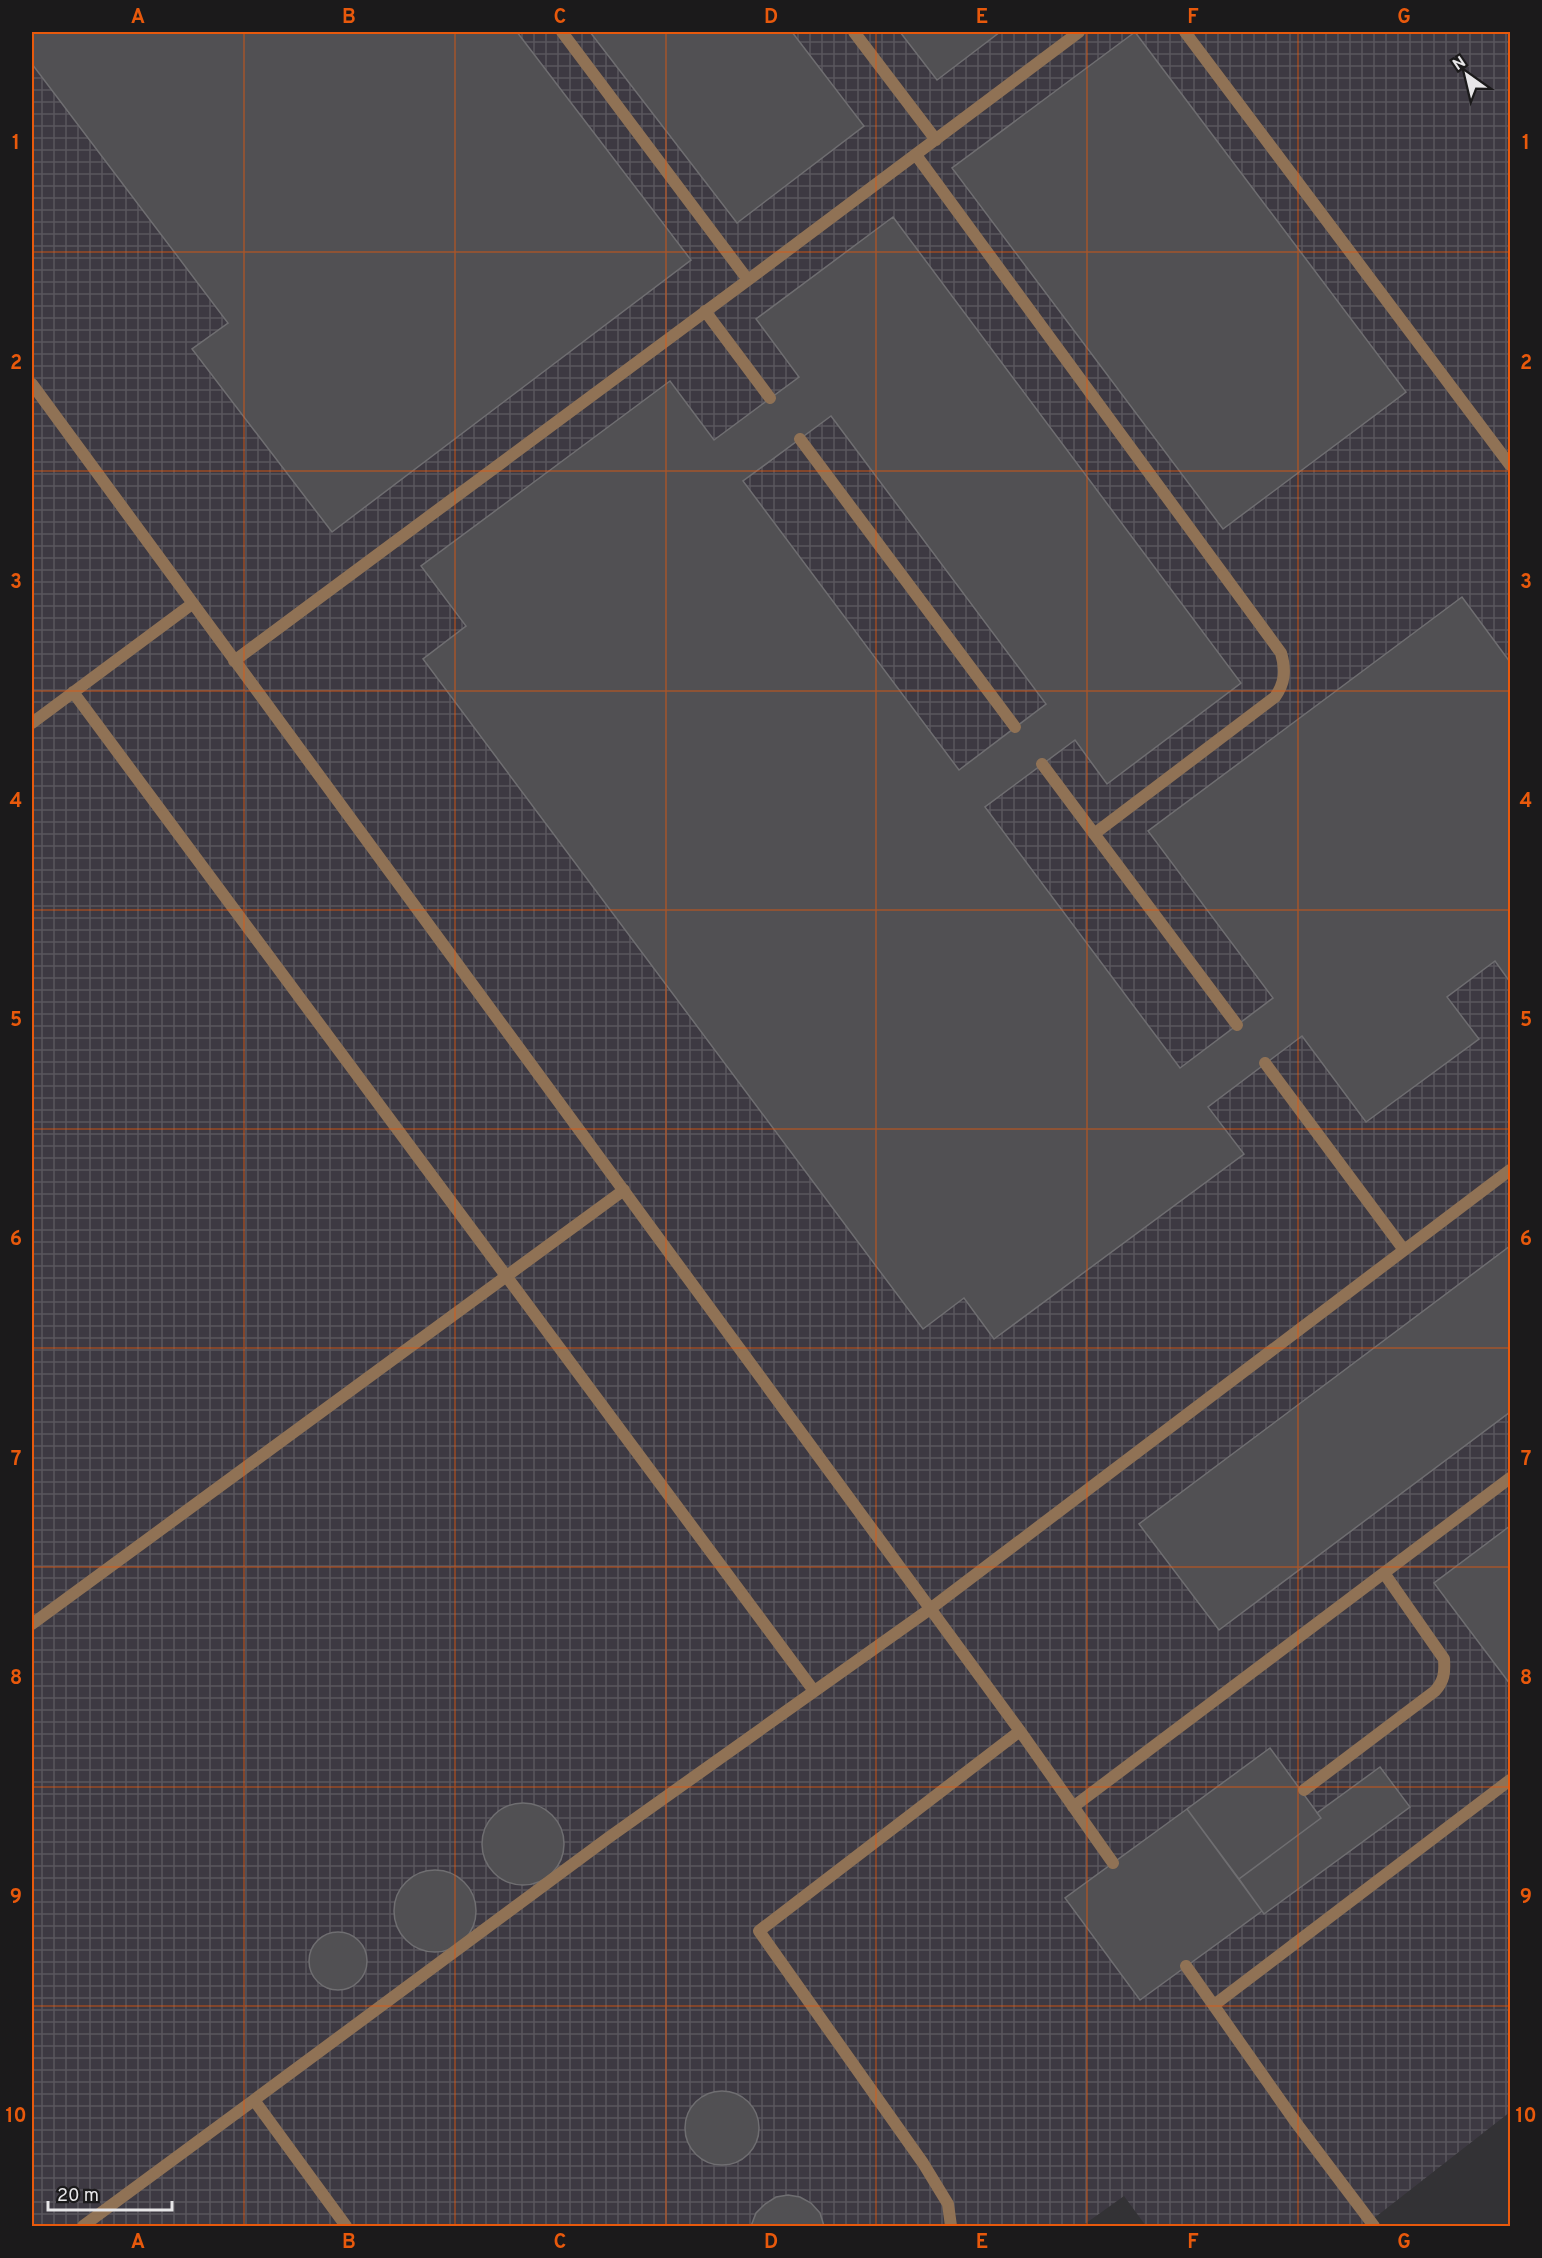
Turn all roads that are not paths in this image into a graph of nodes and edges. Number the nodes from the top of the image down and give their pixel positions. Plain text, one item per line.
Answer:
1 (562, 32) edge
2 (854, 32) edge
3 (1079, 32) edge
4 (1185, 32) edge
5 (936, 140) junction
6 (915, 155) junction
7 (748, 280) junction
8 (705, 311) junction
9 (32, 384) edge
10 (770, 398) dead end
11 (800, 439) dead end
12 (1510, 465) edge
13 (192, 604) junction
14 (234, 661) junction
15 (73, 692) junction
16 (32, 723) edge
17 (1015, 727) dead end
18 (1042, 764) dead end
19 (1094, 834) junction
20 (1237, 1025) dead end
21 (1265, 1063) dead end
22 (1510, 1170) edge
23 (624, 1190) junction
24 (1404, 1250) junction
25 (507, 1276) junction
26 (1510, 1478) edge
27 (1384, 1573) junction
28 (930, 1609) junction
29 (32, 1624) edge
30 (814, 1691) junction
31 (1020, 1731) junction
32 (1510, 1780) edge
33 (1305, 1790) dead end
34 (1073, 1807) junction
35 (1113, 1863) dead end
36 (1186, 1966) dead end
37 (1214, 2005) junction
38 (254, 2100) junction
39 (82, 2226) edge
40 (346, 2226) edge
41 (951, 2226) edge
42 (1374, 2226) edge

1 - 7 lane
2 - 5 lane
3 - 5 lane
4 - 12 lane
5 - 6 lane
6 - 7 lane
6 - 19 lane
7 - 8 lane
8 - 10 lane
8 - 14 lane
9 - 13 lane
11 - 17 lane
13 - 14 lane
13 - 15 lane
14 - 23 lane
15 - 16 lane
15 - 25 lane
18 - 19 lane
19 - 20 lane
21 - 24 lane
22 - 24 lane
23 - 25 lane
23 - 28 lane
24 - 28 lane
25 - 29 lane
25 - 30 lane
26 - 27 lane
27 - 33 lane
27 - 34 lane
28 - 30 lane
28 - 31 lane
30 - 38 lane
31 - 34 lane
31 - 41 lane
32 - 37 lane
34 - 35 lane
36 - 37 lane
37 - 42 lane
38 - 39 lane
38 - 40 lane

